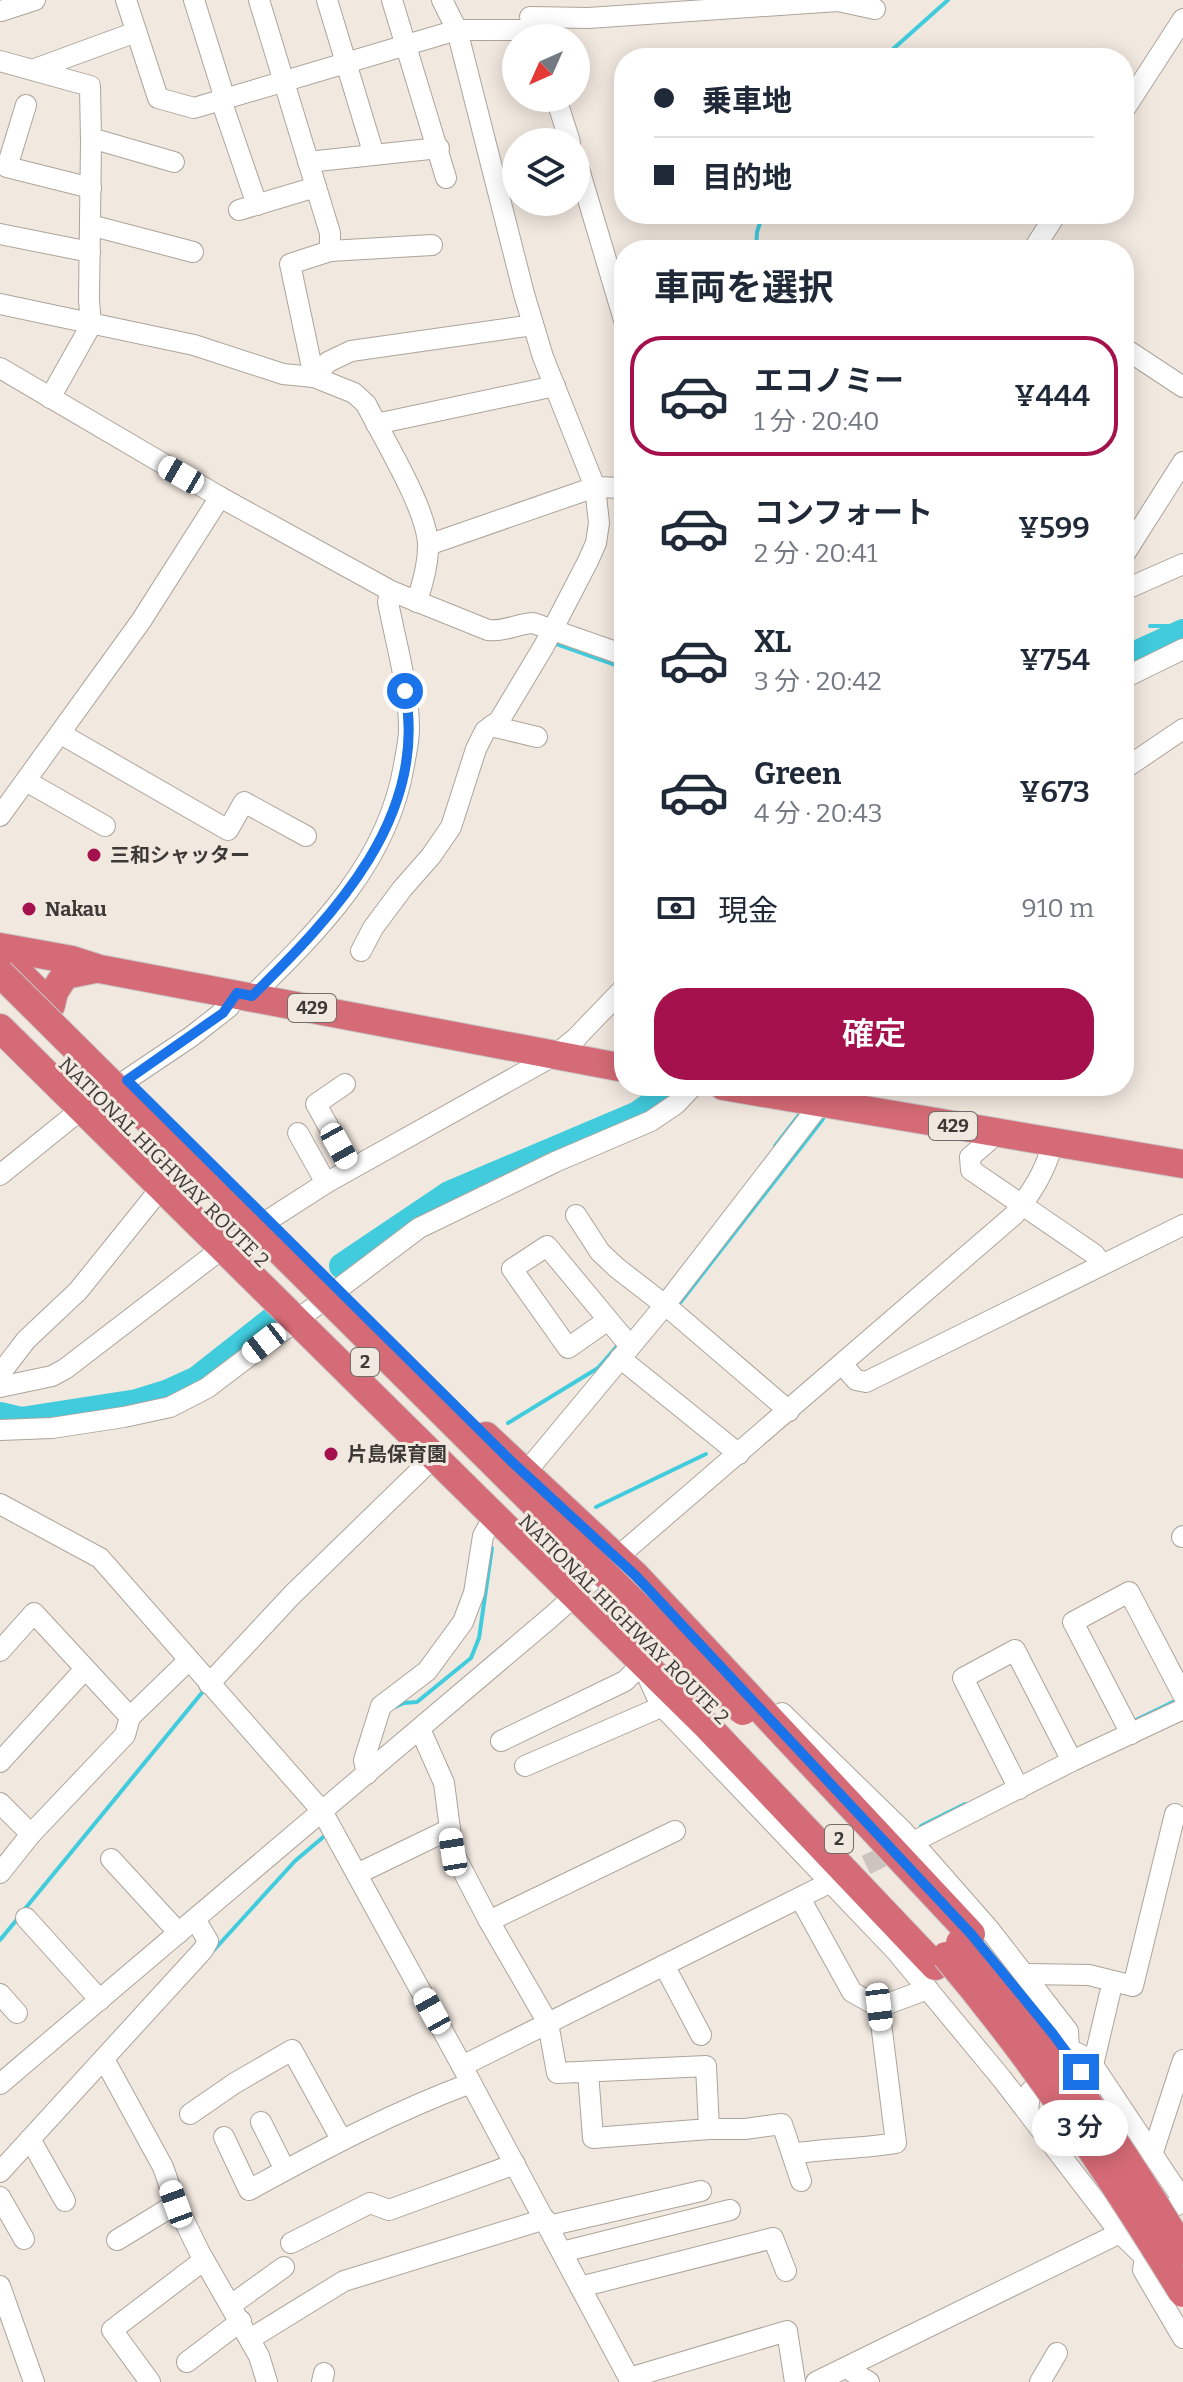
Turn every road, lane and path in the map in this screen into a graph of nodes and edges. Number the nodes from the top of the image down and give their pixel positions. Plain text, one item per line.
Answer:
1 (35, 0) edge
2 (126, 0) edge
3 (194, 0) edge
4 (259, 0) edge
5 (327, 0) edge
6 (392, 0) edge
7 (442, 0) edge
8 (2, 9) edge
9 (875, 9) dead end
10 (1183, 19) edge
11 (531, 21) edge
12 (457, 30) junction
13 (136, 32) junction
14 (406, 46) junction
15 (0, 61) edge
16 (346, 64) junction
17 (35, 69) junction
18 (283, 82) junction
19 (1134, 95) edge
20 (223, 100) junction
21 (26, 105) dead end
22 (91, 138) junction
23 (439, 148) junction
24 (374, 155) junction
25 (174, 162) dead end
26 (308, 162) junction
27 (446, 178) dead end
28 (316, 187) junction
29 (91, 188) junction
30 (590, 206) edge
31 (90, 225) junction
32 (0, 234) edge
33 (432, 245) dead end
34 (330, 251) junction
35 (90, 252) junction
36 (193, 252) dead end
37 (614, 286) edge
38 (0, 304) edge
39 (91, 325) junction
40 (533, 325) junction
41 (1134, 355) edge
42 (0, 368) edge
43 (314, 377) junction
44 (555, 386) junction
45 (1183, 387) edge
46 (53, 392) junction
47 (376, 424) junction
48 (1183, 462) edge
49 (595, 487) junction
50 (614, 488) edge
51 (220, 497) junction
52 (1134, 539) edge
53 (428, 545) junction
54 (1183, 564) edge
55 (1134, 581) edge
56 (391, 591) junction
57 (419, 596) junction
58 (548, 636) junction
59 (1183, 649) edge
60 (614, 652) edge
61 (1134, 673) edge
62 (491, 726) junction
63 (1183, 729) edge
64 (61, 734) junction
65 (537, 737) dead end
66 (1134, 762) edge
67 (26, 781) junction
68 (0, 816) edge
69 (105, 826) dead end
70 (306, 836) dead end
71 (0, 947) edge
72 (361, 951) dead end
73 (0, 954) edge
74 (100, 969) junction
75 (0, 973) edge
76 (245, 995) junction
77 (614, 998) edge
78 (0, 999) edge
79 (51, 1005) junction
80 (0, 1028) edge
81 (555, 1055) junction
82 (614, 1066) edge
83 (127, 1080) junction
84 (345, 1084) dead end
85 (684, 1096) edge
86 (826, 1096) edge
87 (832, 1096) edge
88 (82, 1110) junction
89 (298, 1133) dead end
90 (998, 1133) junction
91 (1053, 1143) junction
92 (1183, 1164) edge
93 (351, 1167) junction
94 (0, 1175) edge
95 (326, 1183) junction
96 (161, 1188) junction
97 (1022, 1205) junction
98 (576, 1215) dead end
99 (268, 1220) junction
100 (1183, 1225) edge
101 (223, 1249) junction
102 (1099, 1260) junction
103 (337, 1288) junction
104 (665, 1306) junction
105 (295, 1319) junction
106 (608, 1320) junction
107 (626, 1352) junction
108 (842, 1364) junction
109 (0, 1374) edge
110 (0, 1387) edge
111 (789, 1411) junction
112 (0, 1430) edge
113 (739, 1454) junction
114 (434, 1457) junction
115 (526, 1472) junction
116 (0, 1504) edge
117 (494, 1516) junction
118 (627, 1566) junction
119 (574, 1596) junction
120 (0, 1651) edge
121 (189, 1660) junction
122 (642, 1664) junction
123 (85, 1669) junction
124 (209, 1684) junction
125 (1183, 1695) edge
126 (660, 1704) junction
127 (1183, 1709) edge
128 (130, 1717) junction
129 (736, 1717) junction
130 (420, 1729) junction
131 (1131, 1734) junction
132 (501, 1741) dead end
133 (1072, 1761) junction
134 (0, 1762) edge
135 (525, 1766) dead end
136 (367, 1774) junction
137 (1019, 1789) junction
138 (0, 1803) edge
139 (322, 1811) junction
140 (1175, 1814) dead end
141 (450, 1829) junction
142 (675, 1831) dead end
143 (31, 1834) junction
144 (908, 1845) junction
145 (111, 1859) dead end
146 (362, 1872) junction
147 (0, 1873) edge
148 (835, 1880) junction
149 (800, 1898) junction
150 (26, 1918) dead end
151 (195, 1919) junction
152 (489, 1921) junction
153 (179, 1933) junction
154 (948, 1958) junction
155 (664, 1965) junction
156 (1027, 1974) junction
157 (1110, 1993) dead end
158 (0, 1994) edge
159 (100, 2000) junction
160 (879, 2007) junction
161 (17, 2013) dead end
162 (548, 2023) junction
163 (701, 2035) dead end
164 (1069, 2049) junction
165 (1183, 2060) edge
166 (106, 2062) junction
167 (1093, 2065) junction
168 (468, 2069) junction
169 (588, 2072) junction
170 (0, 2084) edge
171 (1028, 2112) junction
172 (190, 2114) dead end
173 (261, 2122) dead end
174 (709, 2129) junction
175 (224, 2137) dead end
176 (341, 2139) junction
177 (33, 2143) junction
178 (792, 2154) junction
179 (1152, 2155) junction
180 (515, 2164) junction
181 (285, 2170) junction
182 (0, 2172) edge
183 (801, 2181) dead end
184 (701, 2191) dead end
185 (0, 2197) edge
186 (65, 2201) dead end
187 (1183, 2201) edge
188 (176, 2204) junction
189 (730, 2210) dead end
190 (551, 2223) junction
191 (1183, 2232) edge
192 (1120, 2233) junction
193 (24, 2239) dead end
194 (117, 2240) dead end
195 (291, 2243) dead end
196 (567, 2251) junction
197 (1183, 2251) edge
198 (1145, 2257) junction
199 (204, 2260) junction
200 (284, 2267) dead end
201 (786, 2271) dead end
202 (585, 2285) junction
203 (0, 2286) edge
204 (1183, 2294) edge
205 (241, 2322) junction
206 (1183, 2338) edge
207 (1057, 2353) dead end
208 (187, 2362) dead end
209 (846, 2368) junction
210 (633, 2377) edge
211 (31, 2381) edge
212 (150, 2382) edge
213 (267, 2382) edge
214 (795, 2382) edge
215 (816, 2382) edge
216 (869, 2382) edge
217 (1040, 2382) edge

1 - 8 street
2 - 13 street
3 - 20 street
4 - 18 street
5 - 16 street
6 - 14 street
7 - 12 street
9 - 11 street
10 - 19 street
11 - 12 street
12 - 14 street
12 - 40 street
13 - 17 street
13 - 20 street
14 - 16 street
14 - 23 street
15 - 17 street
16 - 18 street
16 - 24 street
17 - 22 street
18 - 20 street
18 - 26 street
20 - 28 street
21 - 29 street
22 - 25 street
22 - 29 street
23 - 24 street
23 - 27 street
24 - 26 street
26 - 28 street
28 - 34 street
29 - 31 street
30 - 37 street
31 - 35 street
31 - 36 street
32 - 35 street
33 - 34 street
34 - 43 street
35 - 39 street
38 - 39 street
39 - 43 street
39 - 46 street
40 - 43 street
40 - 44 street
41 - 45 street
42 - 46 street
43 - 47 street
44 - 47 street
44 - 49 street
46 - 51 street
47 - 53 street
48 - 52 street
49 - 50 street
49 - 53 street
49 - 58 street
51 - 56 street
51 - 64 street
53 - 57 street
54 - 55 street
56 - 57 street
56 - 76 street
57 - 58 street
58 - 60 street
58 - 62 street
59 - 61 street
62 - 65 street
62 - 72 street
63 - 66 street
64 - 67 street
64 - 70 street
67 - 68 street
67 - 69 street
71 - 74 highway, 429
73 - 79 highway
74 - 76 highway, 429
74 - 79 highway
75 - 129 highway, NATIONAL HIGHWAY ROUTE 2 / 2, bridge
76 - 81 highway, 429
76 - 83 street
77 - 81 street
78 - 129 highway, NATIONAL HIGHWAY ROUTE 2 / 2
79 - 83 highway
80 - 88 highway
81 - 82 highway, 429
81 - 93 street
83 - 88 street
83 - 99 highway
84 - 93 street
85 - 103 street
86 - 104 street
87 - 90 highway, 429
88 - 94 street
88 - 96 highway
89 - 95 street
90 - 91 highway, 429
90 - 97 street
91 - 92 highway, 429
91 - 97 street
93 - 95 street
95 - 99 street
96 - 101 highway
96 - 109 street
97 - 102 street
97 - 108 street
98 - 104 street
99 - 101 street
99 - 103 highway
100 - 102 street
101 - 105 highway
101 - 110 street
102 - 108 street
103 - 105 street
103 - 115 highway
104 - 107 street
104 - 111 street
105 - 112 street
105 - 114 highway
106 - 106 street
106 - 107 street
107 - 113 street
107 - 115 street
108 - 111 street
111 - 113 street
113 - 118 street
114 - 117 highway
114 - 124 street
115 - 118 highway
116 - 121 street
117 - 119 highway
117 - 136 street
118 - 119 street
118 - 144 street
118 - 154 highway
119 - 122 highway
119 - 130 street
120 - 123 street
121 - 124 street
121 - 128 street
122 - 126 street
122 - 132 street
122 - 154 highway
123 - 128 street
123 - 134 street
124 - 139 street
125 - 131 street
126 - 135 street
126 - 148 street
127 - 131 street
128 - 143 street
129 - 154 highway, NATIONAL HIGHWAY ROUTE 2 / 2
130 - 136 street
130 - 141 street
131 - 133 street
133 - 137 street
133 - 137 street
136 - 139 street
137 - 144 street
138 - 143 street
139 - 146 street
139 - 151 street
140 - 156 street
141 - 146 street
141 - 152 street
142 - 152 street
143 - 147 street
144 - 156 street
145 - 153 street
146 - 168 street
148 - 149 street
148 - 154 street
149 - 155 street
149 - 160 street
150 - 159 street
151 - 153 street
151 - 166 street
152 - 162 street
153 - 159 street
154 - 160 street
154 - 171 street
154 - 191 highway
154 - 197 highway, NATIONAL HIGHWAY ROUTE 2 / 2, bridge
154 - 204 highway, NATIONAL HIGHWAY ROUTE 2 / 2, bridge
155 - 162 street
155 - 163 street
156 - 164 street
157 - 167 street
158 - 161 street
159 - 170 street
160 - 178 street
162 - 168 street
162 - 169 street
164 - 167 street
164 - 171 street
165 - 179 street
166 - 177 street
166 - 188 street
167 - 179 street
168 - 176 street
168 - 180 street
169 - 174 street
169 - 174 street
171 - 192 street
172 - 176 street
173 - 181 street
174 - 178 street
175 - 181 street
176 - 181 street
177 - 182 street
177 - 186 street
178 - 183 street
179 - 187 street
180 - 190 street
180 - 195 street
184 - 190 street
185 - 193 street
187 - 192 street
188 - 194 street
188 - 199 street
189 - 196 street
190 - 196 street
190 - 205 street
192 - 198 street
192 - 209 street
196 - 202 street
198 - 204 street
198 - 206 street
199 - 205 street
199 - 212 street
200 - 205 street
201 - 202 street
202 - 210 street
203 - 211 street
205 - 208 street
205 - 213 street
207 - 217 street
209 - 215 street
209 - 216 street
210 - 214 street

